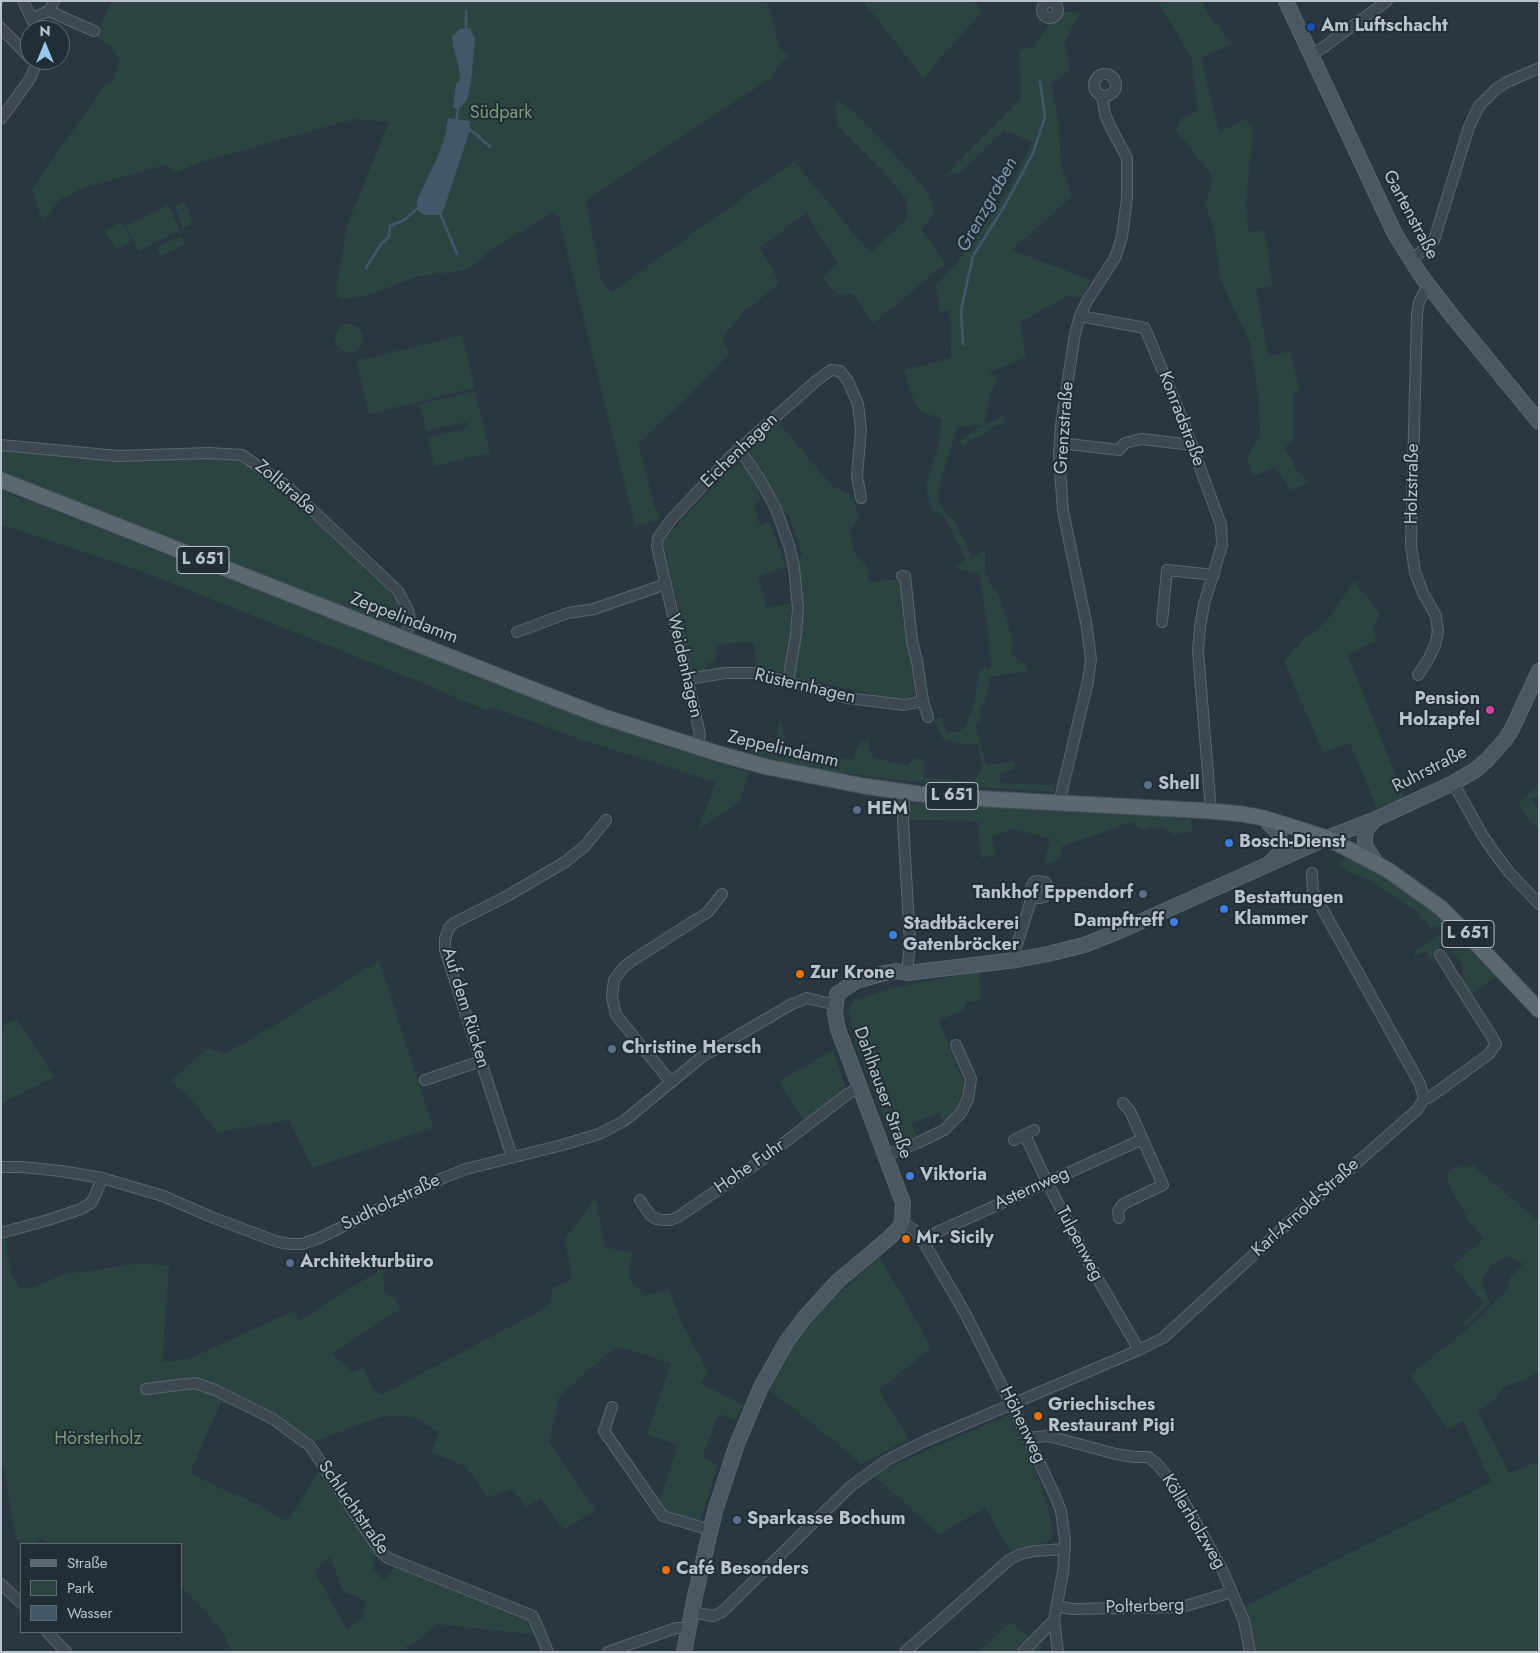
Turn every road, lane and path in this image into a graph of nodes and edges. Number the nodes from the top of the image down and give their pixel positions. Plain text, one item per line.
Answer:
1 (24, 1) edge
2 (54, 1) edge
3 (1286, 1) edge
4 (1387, 1) edge
5 (49, 11) junction
6 (32, 18) joint
7 (1, 28) edge
8 (94, 31) dead end
9 (20, 47) edge
10 (1311, 54) junction
11 (1539, 68) edge
12 (32, 70) edge
13 (1102, 96) dead end
14 (1, 119) edge
15 (1412, 260) junction
16 (1430, 287) junction
17 (1080, 316) junction
18 (1539, 422) edge
19 (1060, 443) junction
20 (1, 445) edge
21 (1192, 445) junction
22 (737, 450) junction
23 (1, 480) edge
24 (861, 498) dead end
25 (657, 540) joint
26 (1214, 575) junction
27 (902, 576) dead end
28 (666, 584) junction
29 (1162, 622) dead end
30 (517, 632) dead end
31 (404, 639) junction
32 (1539, 670) edge
33 (1418, 674) dead end
34 (687, 679) junction
35 (788, 682) junction
36 (923, 701) junction
37 (928, 717) dead end
38 (697, 748) junction
39 (1453, 783) junction
40 (905, 792) junction
41 (1059, 803) junction
42 (1211, 811) junction
43 (1264, 818) junction
44 (1376, 819) junction
45 (606, 820) dead end
46 (1327, 838) junction
47 (1377, 864) junction
48 (1268, 865) junction
49 (1312, 873) dead end
50 (722, 894) dead end
51 (1034, 896) dead end
52 (1539, 904) edge
53 (1440, 955) dead end
54 (1016, 960) junction
55 (906, 973) junction
56 (836, 1005) junction
57 (1539, 1010) edge
58 (956, 1045) dead end
59 (481, 1061) junction
60 (425, 1080) dead end
61 (670, 1081) junction
62 (859, 1088) junction
63 (1424, 1099) junction
64 (1123, 1103) dead end
65 (1143, 1139) junction
66 (1014, 1140) dead end
67 (885, 1156) junction
68 (512, 1157) junction
69 (1, 1167) edge
70 (102, 1178) junction
71 (1047, 1182) junction
72 (640, 1200) dead end
73 (1120, 1218) dead end
74 (902, 1223) junction
75 (1, 1233) edge
76 (922, 1239) junction
77 (1139, 1350) junction
78 (146, 1389) dead end
79 (1012, 1404) junction
80 (612, 1407) dead end
81 (1028, 1438) junction
82 (711, 1530) junction
83 (1065, 1549) junction
84 (1, 1584) edge
85 (1232, 1592) junction
86 (20, 1602) edge
87 (1057, 1606) junction
88 (692, 1612) junction
89 (1054, 1620) junction
90 (689, 1628) junction
91 (48, 1633) edge
92 (66, 1652) edge
93 (548, 1652) edge
94 (608, 1652) edge
95 (684, 1652) edge
96 (905, 1652) edge
97 (1023, 1652) edge
98 (1058, 1652) edge
99 (1250, 1652) edge

1 - 6 street
2 - 5 street
3 - 10 street, Gartenstraße
4 - 10 street
5 - 6 street
5 - 8 street
7 - 9 street
10 - 15 street, Gartenstraße
11 - 15 street
12 - 14 street
13 - 17 street, Grenzstraße
15 - 16 street, Gartenstraße
16 - 18 street, Gartenstraße
16 - 33 street, Holzstraße
17 - 19 street, Grenzstraße
17 - 21 street, Konradstraße
19 - 21 street
19 - 41 street, Grenzstraße
20 - 31 street, Zollstraße
21 - 26 street, Konradstraße
22 - 24 street, Eichenhagen
22 - 25 street, Eichenhagen
22 - 35 street
23 - 31 main road, Zeppelindamm / L 651
25 - 28 street, Weidenhagen
26 - 29 street
26 - 42 street, Konradstraße
27 - 36 street
28 - 30 street
28 - 34 street, Weidenhagen
31 - 38 main road, Zeppelindamm / L 651
32 - 39 street, Ruhrstraße
34 - 35 street, Rüsternhagen
34 - 38 street, Weidenhagen
35 - 36 street, Rüsternhagen
36 - 37 street
38 - 40 main road, Zeppelindamm / L 651
39 - 44 street, Ruhrstraße
39 - 52 street
40 - 41 main road, Zeppelindamm / L 651
40 - 55 street
41 - 42 main road, Zeppelindamm / L 651
42 - 43 main road, Zeppelindamm / L 651
43 - 46 main road, Zeppelindamm / L 651
43 - 48 street
44 - 46 street, Ruhrstraße
44 - 47 street
45 - 59 street, Auf dem Rücken
46 - 47 main road, Zeppelindamm / L 651
46 - 48 street, Ruhrstraße
47 - 57 main road, Zeppelindamm / L 651
48 - 54 street, Ruhrstraße
49 - 63 street
50 - 61 street
51 - 54 street
53 - 63 street, Karl-Arnold-Straße
54 - 55 street, Ruhrstraße
55 - 56 street, Ruhrstraße
56 - 61 street, Sudholzstraße
56 - 62 street, Dahlhauser Straße
58 - 67 street
59 - 60 street
59 - 68 street, Auf dem Rücken
61 - 68 street, Sudholzstraße
62 - 67 street, Dahlhauser Straße
62 - 72 street, Hohe Fuhr
63 - 77 street, Karl-Arnold-Straße
64 - 65 street
65 - 71 street, Asternweg
65 - 73 street
66 - 71 street, Tulpenweg
67 - 74 street, Dahlhauser Straße
68 - 70 street, Sudholzstraße
69 - 70 street, Sudholzstraße
70 - 75 street
71 - 76 street, Asternweg
71 - 77 street, Tulpenweg
74 - 76 street, Höhenweg
74 - 82 street
76 - 79 street, Höhenweg
77 - 79 street, Karl-Arnold-Straße
78 - 93 street, Schluchtstraße
79 - 81 street, Höhenweg
79 - 88 street, Karl-Arnold-Straße
80 - 82 street
81 - 83 street, Höhenweg
81 - 85 street, Köllerholzweg
82 - 88 street
83 - 87 street, Höhenweg
83 - 96 street
84 - 86 street
85 - 87 street, Polterberg
85 - 99 street, Köllerholzweg
87 - 89 street, Höhenweg
88 - 90 street
89 - 97 street
89 - 98 street, Höhenweg
90 - 94 street
90 - 95 street
91 - 92 street

